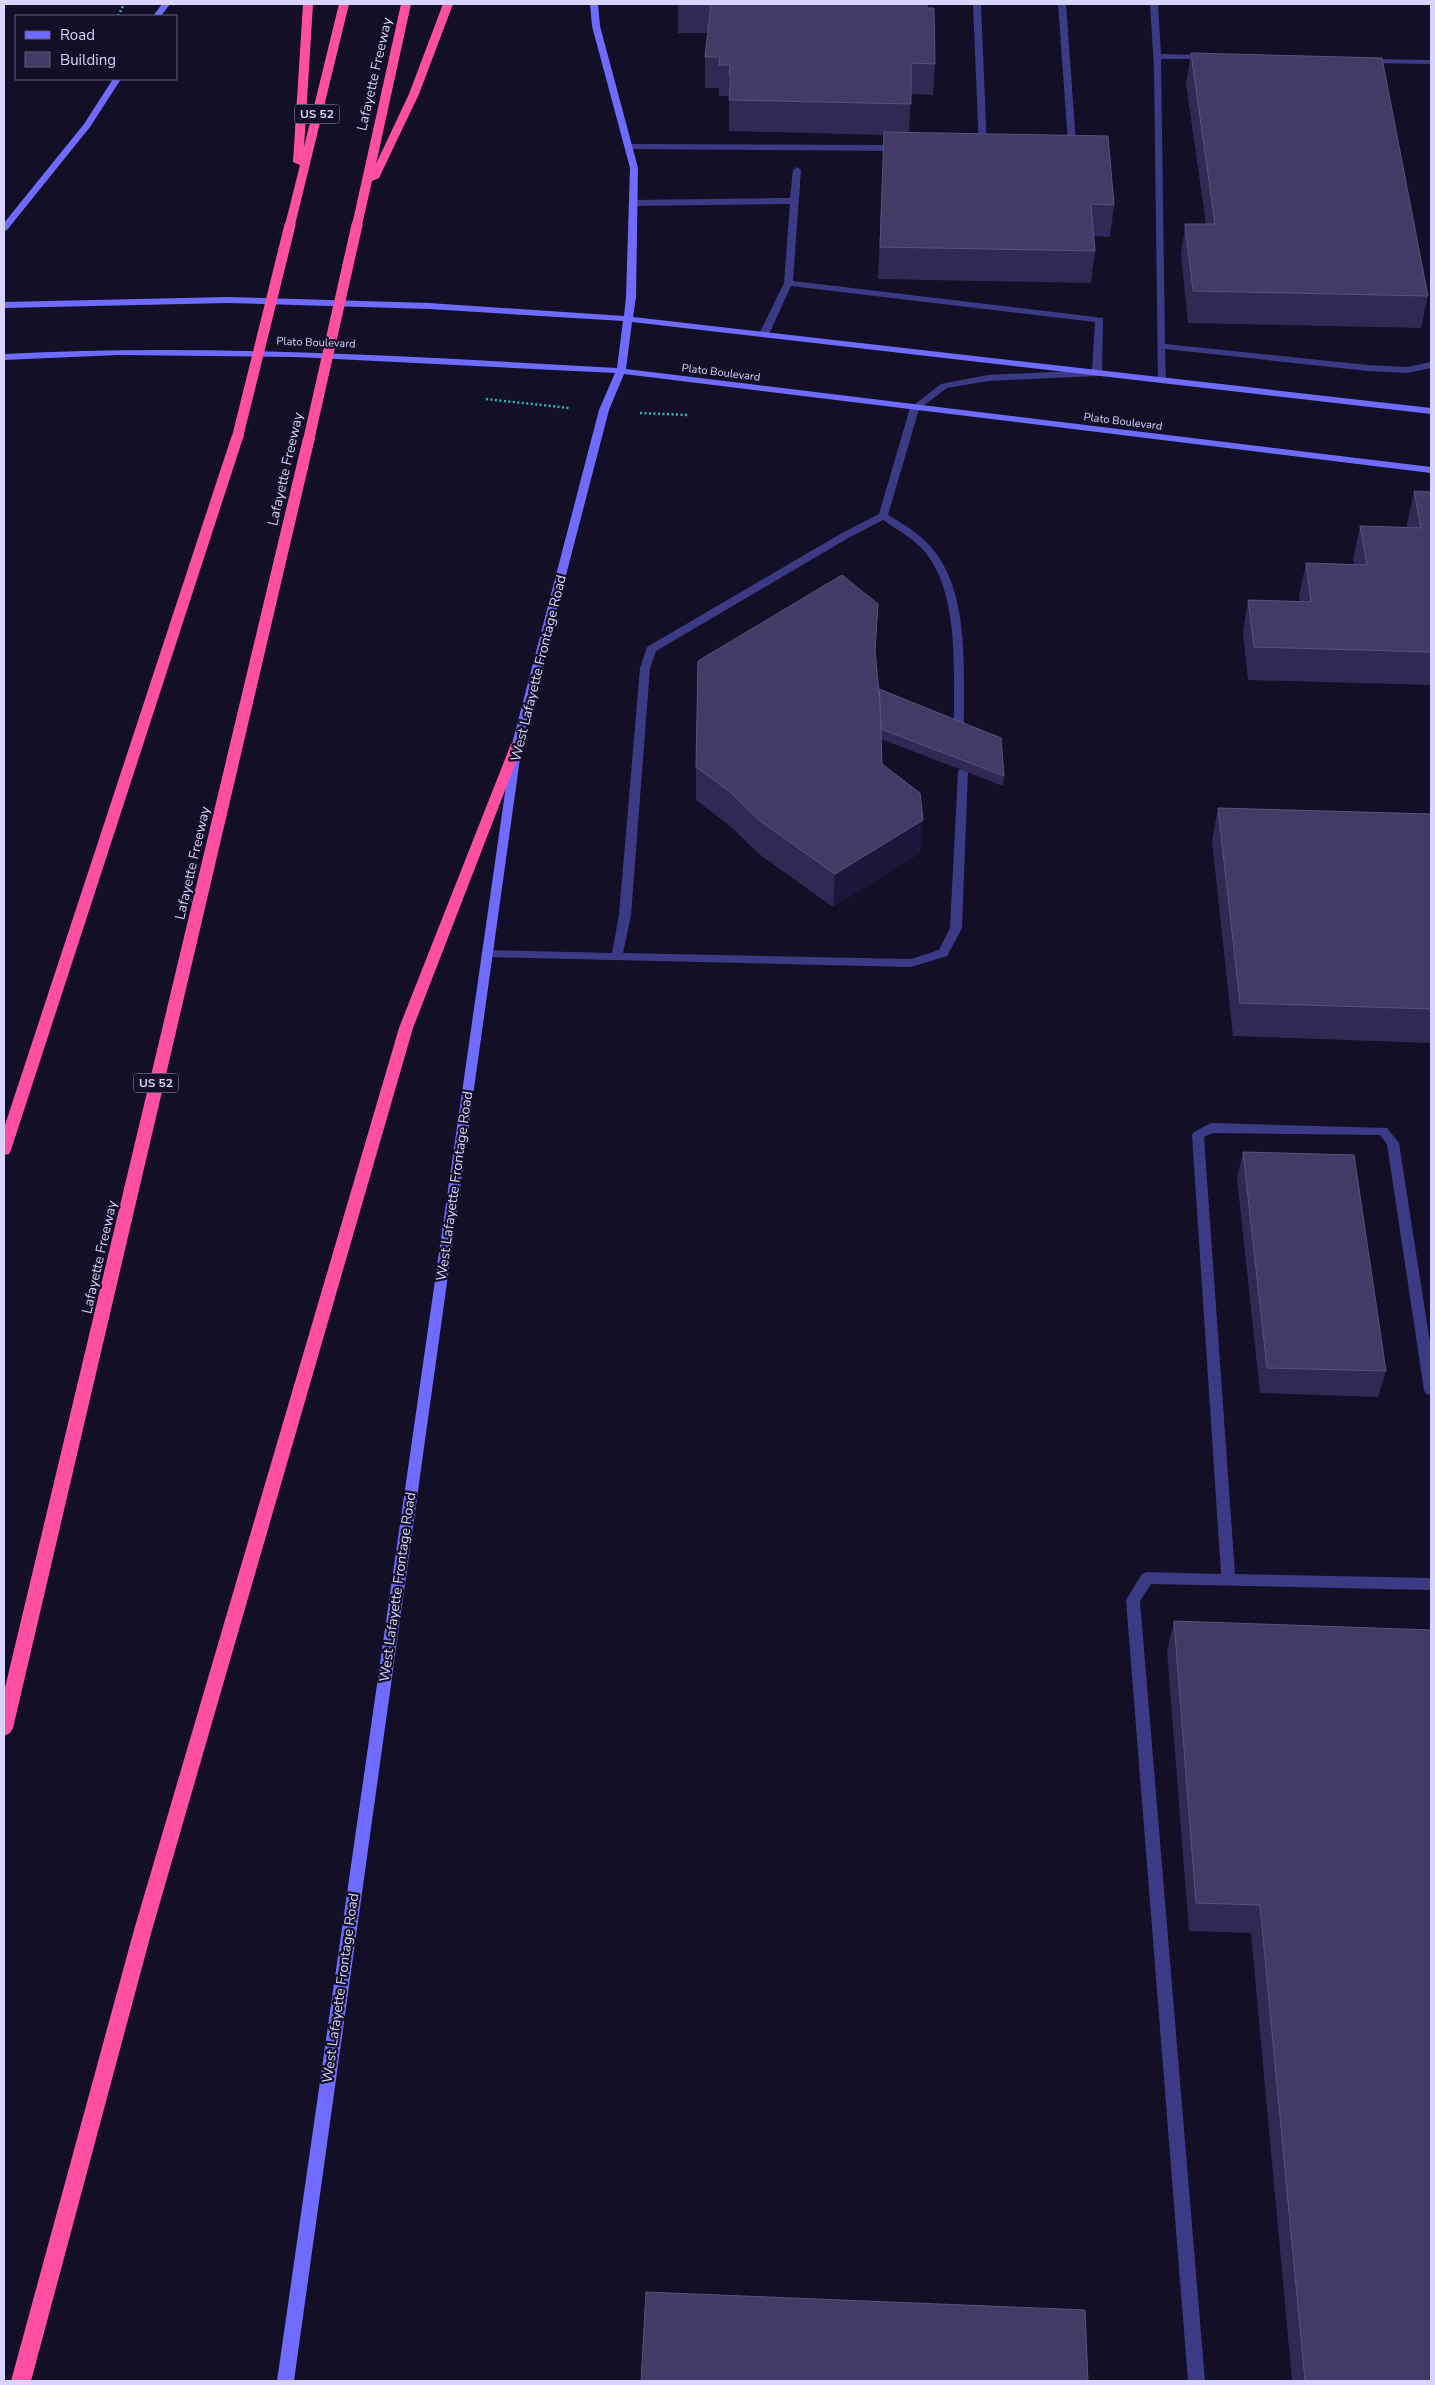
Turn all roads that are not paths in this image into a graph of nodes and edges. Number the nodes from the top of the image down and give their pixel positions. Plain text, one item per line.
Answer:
1 (166, 4) edge
2 (308, 4) edge
3 (344, 4) edge
4 (406, 4) edge
5 (448, 4) edge
6 (594, 4) edge
7 (977, 4) edge
8 (1062, 4) edge
9 (1154, 4) edge
10 (159, 15) edge
11 (1158, 56) junction
12 (1215, 57) edge
13 (1359, 61) edge
14 (1431, 62) edge
15 (116, 80) edge
16 (629, 147) junction
17 (904, 148) edge
18 (973, 148) edge
19 (1057, 149) edge
20 (797, 170) dead end
21 (794, 201) junction
22 (296, 202) junction
23 (362, 202) junction
24 (633, 203) junction
25 (4, 228) edge
26 (788, 283) junction
27 (4, 305) edge
28 (628, 319) junction
29 (764, 334) junction
30 (1161, 346) junction
31 (4, 357) edge
32 (1431, 365) edge
33 (621, 371) junction
34 (1097, 373) junction
35 (1161, 380) junction
36 (915, 408) junction
37 (1431, 411) edge
38 (1431, 470) edge
39 (883, 516) junction
40 (959, 731) edge
41 (518, 744) junction
42 (963, 771) edge
43 (487, 954) junction
44 (616, 956) junction
45 (4, 1150) edge
46 (1431, 1390) edge
47 (1228, 1580) junction
48 (1431, 1584) edge
49 (4, 1728) edge
50 (21, 2381) edge
51 (285, 2381) edge
52 (1196, 2381) edge

1 - 10 main road
2 - 22 highway
3 - 22 highway, US 52
4 - 23 highway, Lafayette Freeway / US 52
5 - 23 highway
6 - 16 main road, West Lafayette Frontage Road
7 - 18 lane
8 - 19 lane
9 - 11 lane
11 - 12 lane
11 - 30 lane
13 - 14 lane
15 - 25 main road
16 - 17 lane
16 - 24 main road, West Lafayette Frontage Road
20 - 21 lane
21 - 24 lane
21 - 26 lane
22 - 45 highway, US 52, bridge
23 - 49 highway, Lafayette Freeway / US 52, bridge
24 - 28 main road, West Lafayette Frontage Road
26 - 29 lane
26 - 34 lane
27 - 28 main road
28 - 29 main road
28 - 33 main road, West Lafayette Frontage Road
29 - 34 main road
30 - 32 lane
30 - 35 lane
31 - 33 main road, Plato Boulevard
33 - 36 main road, Plato Boulevard
33 - 41 main road, West Lafayette Frontage Road
34 - 35 main road
34 - 36 lane
35 - 37 main road
36 - 38 main road, Plato Boulevard
36 - 39 lane
39 - 40 lane
39 - 44 lane
41 - 43 main road, West Lafayette Frontage Road
41 - 50 highway
42 - 44 lane
43 - 44 lane
43 - 51 main road, West Lafayette Frontage Road
46 - 47 lane
47 - 48 lane
47 - 52 lane

